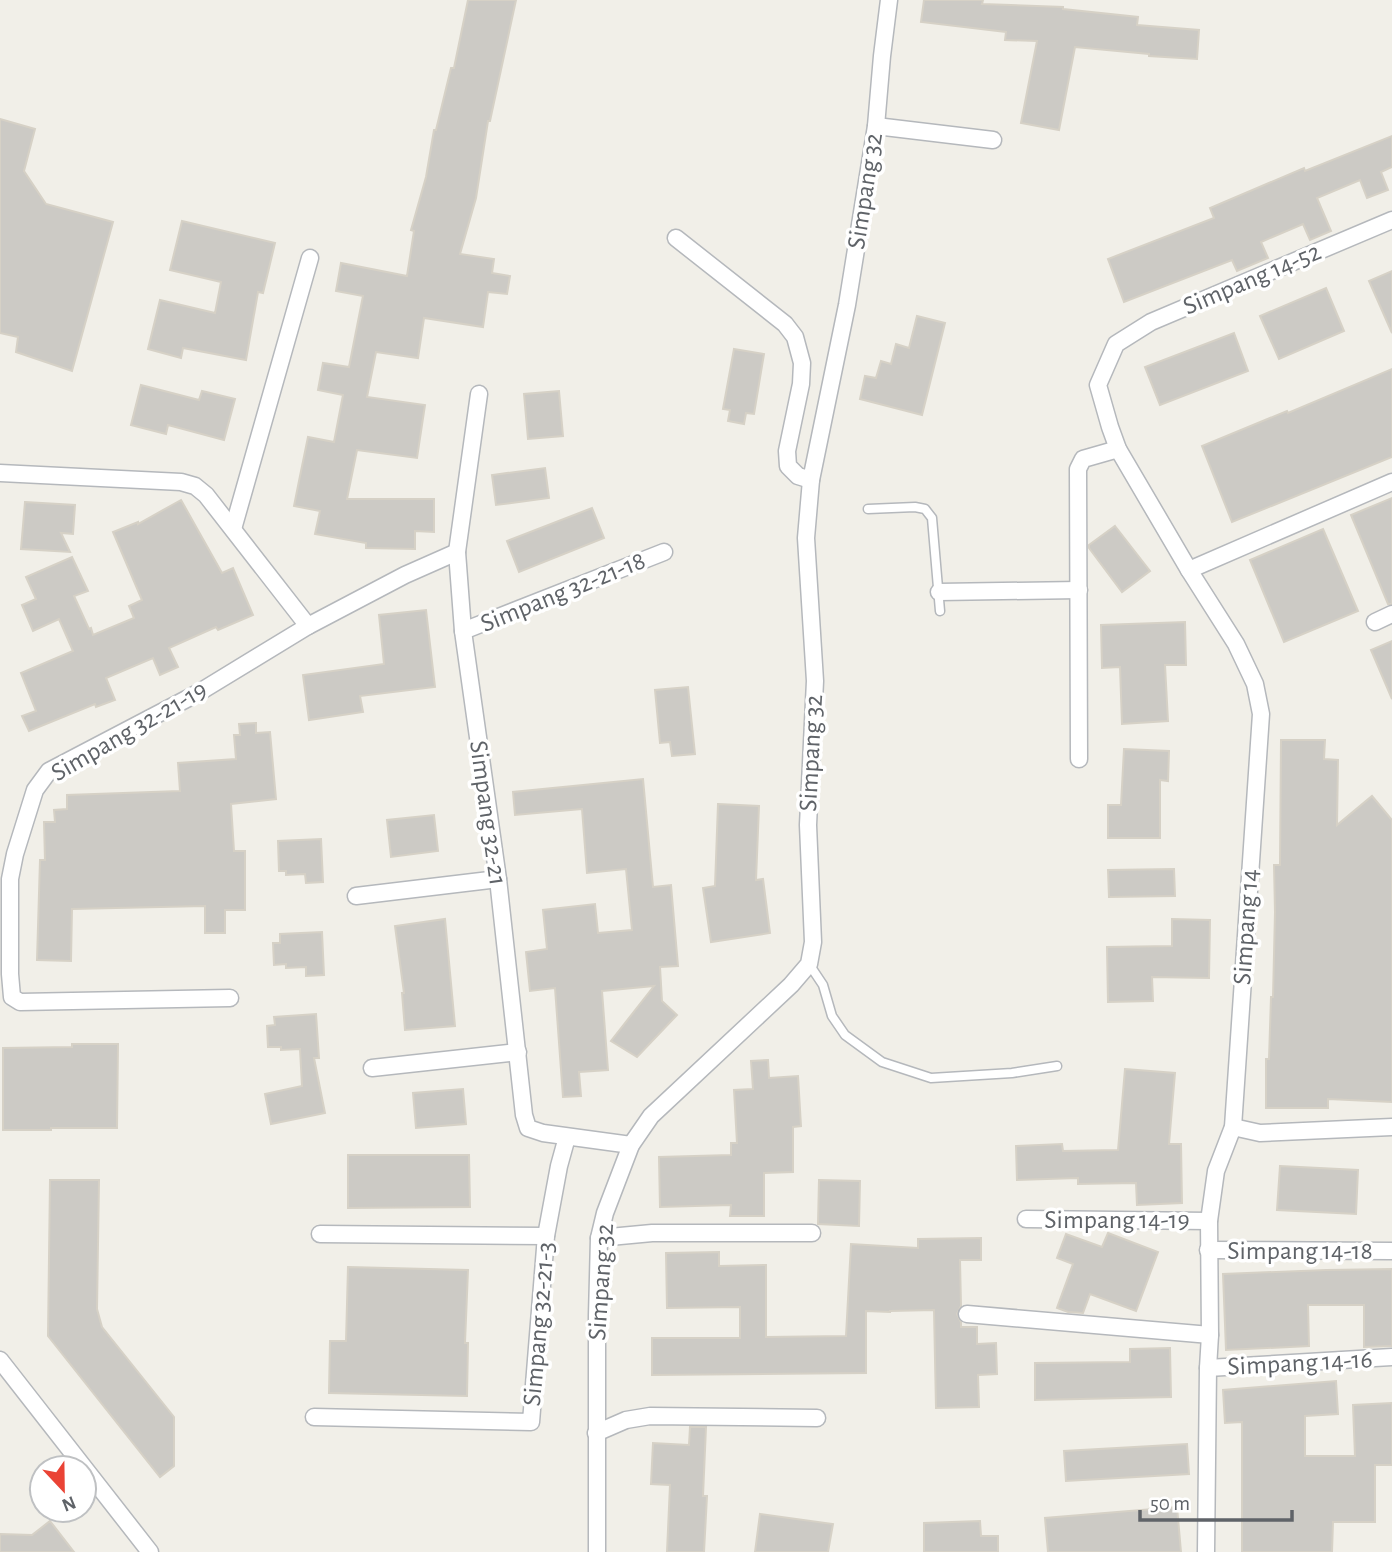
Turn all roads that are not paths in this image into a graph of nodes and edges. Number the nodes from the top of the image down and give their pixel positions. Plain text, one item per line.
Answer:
1 (889, 0) edge
2 (876, 126) junction
3 (993, 140) dead end
4 (1392, 220) edge
5 (676, 238) dead end
6 (310, 258) dead end
7 (1116, 344) joint
8 (479, 394) dead end
9 (1118, 449) junction
10 (0, 473) edge
11 (811, 480) junction
12 (1392, 482) edge
13 (868, 509) dead end
14 (233, 529) junction
15 (457, 552) junction
16 (664, 552) dead end
17 (1189, 570) junction
18 (1079, 590) junction
19 (939, 592) junction
20 (940, 611) dead end
21 (1392, 614) edge
22 (1375, 622) dead end
23 (308, 626) junction
24 (463, 632) junction
25 (1079, 759) dead end
26 (498, 878) junction
27 (356, 896) dead end
28 (809, 964) junction
29 (230, 998) dead end
30 (518, 1052) junction
31 (1057, 1066) dead end
32 (372, 1068) dead end
33 (1392, 1127) edge
34 (1233, 1128) junction
35 (567, 1137) junction
36 (631, 1145) junction
37 (1026, 1219) dead end
38 (1209, 1221) junction
39 (812, 1233) dead end
40 (320, 1234) dead end
41 (545, 1236) junction
42 (599, 1238) junction
43 (1208, 1250) junction
44 (1392, 1251) edge
45 (967, 1314) dead end
46 (1210, 1335) junction
47 (1392, 1357) edge
48 (0, 1360) edge
49 (1208, 1368) junction
50 (314, 1417) dead end
51 (817, 1418) dead end
52 (596, 1433) junction
53 (150, 1552) edge
54 (597, 1552) edge
55 (1206, 1552) edge

1 - 2 street, Simpang 32
2 - 3 street
2 - 11 street, Simpang 32
4 - 7 street, Simpang 14-52
5 - 11 street
6 - 14 street
7 - 9 street, Simpang 14
8 - 15 street, Simpang 32-21
9 - 17 street, Simpang 14
9 - 18 street
10 - 14 street
11 - 28 street, Simpang 32
12 - 17 street
13 - 19 lane
14 - 23 street
15 - 23 street, Simpang 32-21-19
15 - 24 street, Simpang 32-21
16 - 24 street, Simpang 32-21-18
17 - 34 street, Simpang 14
18 - 19 street
18 - 25 street
19 - 20 lane
21 - 22 street
23 - 29 street, Simpang 32-21-19
24 - 26 street, Simpang 32-21
26 - 27 street
26 - 30 street, Simpang 32-21
28 - 31 lane
28 - 36 street, Simpang 32
30 - 32 street
30 - 35 street, Simpang 32-21
33 - 34 street
34 - 38 street, Simpang 14
35 - 36 street, Simpang 32-21
35 - 41 street, Simpang 32-21-3
36 - 42 street, Simpang 32
37 - 38 street, Simpang 14-19
38 - 43 street, Simpang 14
39 - 42 street
40 - 41 street
41 - 50 street, Simpang 32-21-3
42 - 52 street, Simpang 32
43 - 44 street, Simpang 14-18
43 - 46 street, Simpang 14
45 - 46 street
46 - 49 street, Simpang 14
47 - 49 street, Simpang 14-16
48 - 53 street
49 - 55 street, Simpang 14
51 - 52 street
52 - 54 street, Simpang 32

